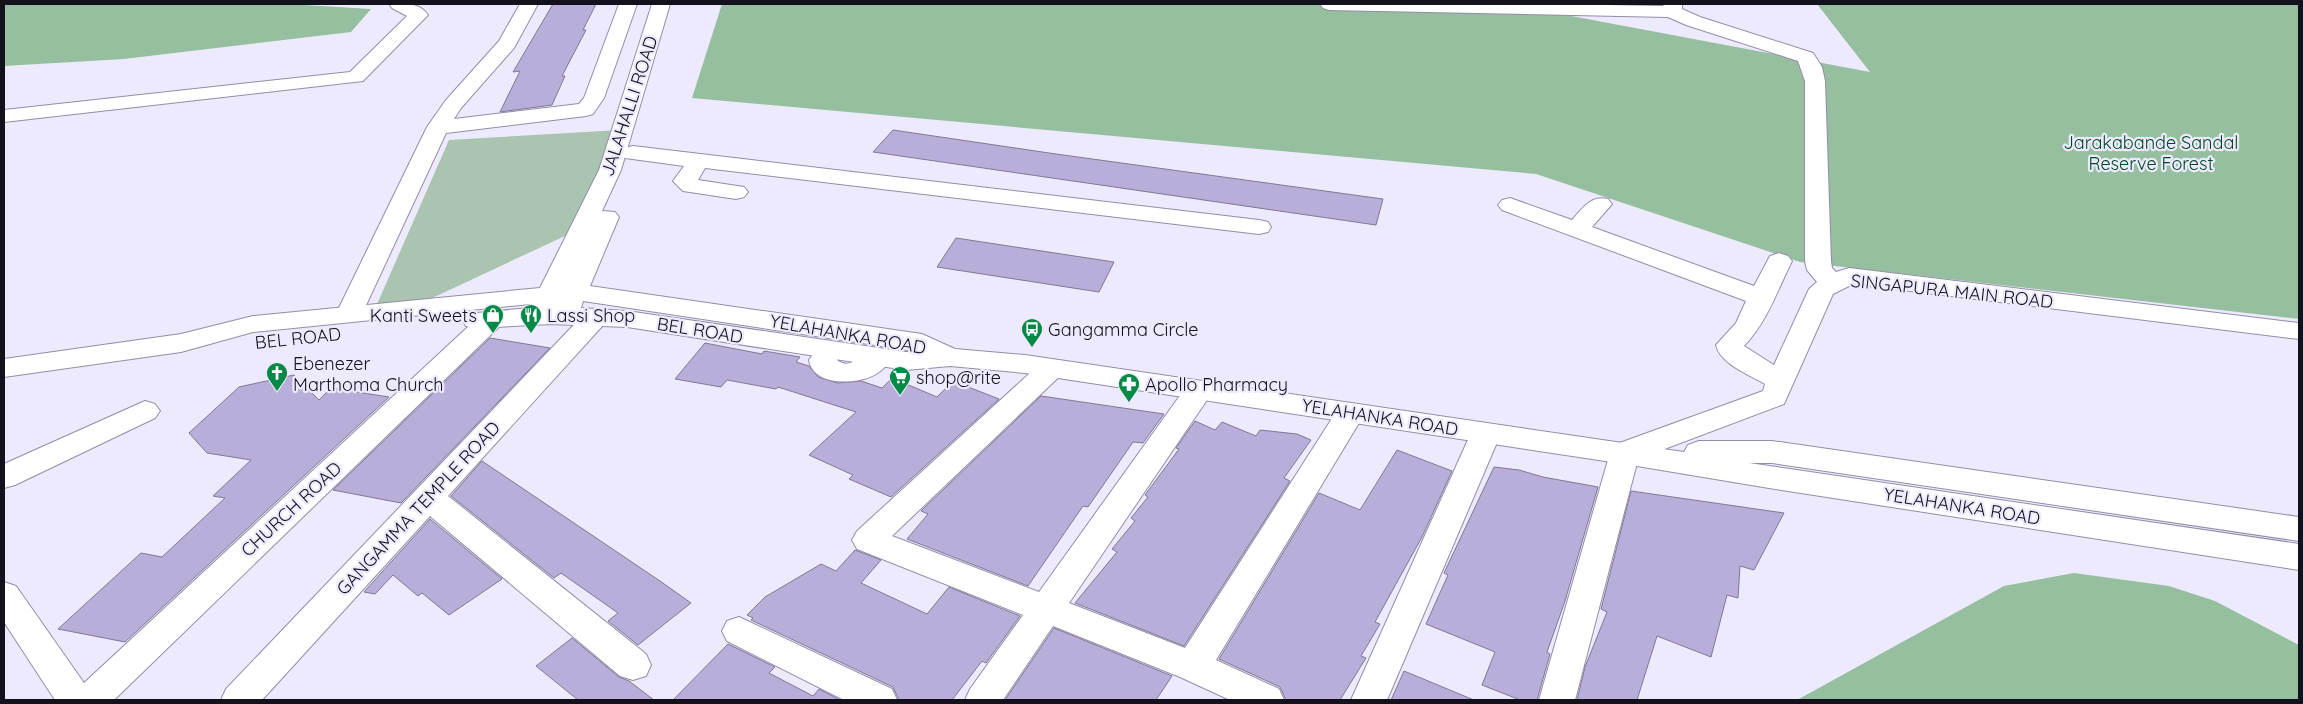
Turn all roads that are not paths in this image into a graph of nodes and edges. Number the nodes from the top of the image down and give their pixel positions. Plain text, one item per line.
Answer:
1 (398, 4) edge
2 (529, 4) edge
3 (628, 4) edge
4 (661, 4) edge
5 (678, 4) edge
6 (1329, 4) edge
7 (1672, 7) edge
8 (469, 98) dead end
9 (4, 116) edge
10 (445, 122) junction
11 (633, 153) junction
12 (699, 161) junction
13 (736, 192) dead end
14 (1600, 204) dead end
15 (1510, 206) dead end
16 (1259, 227) dead end
17 (1576, 230) junction
18 (1779, 261) dead end
19 (1832, 284) junction
20 (1762, 298) junction
21 (557, 303) junction
22 (357, 314) junction
23 (596, 317) junction
24 (493, 318) junction
25 (2299, 331) edge
26 (181, 343) junction
27 (950, 357) junction
28 (4, 368) edge
29 (1052, 368) junction
30 (1780, 381) junction
31 (1199, 390) junction
32 (144, 411) dead end
33 (1350, 413) junction
34 (1486, 433) junction
35 (1625, 453) junction
36 (4, 477) edge
37 (428, 497) junction
38 (2299, 530) edge
39 (2299, 557) edge
40 (4, 594) edge
41 (1046, 609) junction
42 (739, 631) dead end
43 (633, 665) dead end
44 (1194, 666) junction
45 (74, 700) edge
46 (90, 700) edge
47 (239, 700) edge
48 (879, 700) edge
49 (983, 700) edge
50 (1266, 700) edge
51 (1369, 700) edge
52 (1557, 700) edge

1 - 9 street
2 - 10 street
3 - 10 street
4 - 21 street, JALAHALLI ROAD
5 - 11 street, JALAHALLI ROAD
6 - 7 street
7 - 19 street
8 - 10 street
10 - 22 street
11 - 12 street
11 - 21 street, JALAHALLI ROAD
12 - 13 street
12 - 16 street
14 - 17 street
15 - 17 street
17 - 20 street
18 - 20 street
19 - 25 street, SINGAPURA MAIN ROAD
19 - 30 street, SINGAPURA MAIN ROAD
20 - 30 street
21 - 22 street, BEL ROAD
21 - 23 street, BEL ROAD
21 - 24 street, BEL ROAD
21 - 27 street, YELAHANKA ROAD
22 - 26 street, BEL ROAD
23 - 27 street, BEL ROAD
23 - 37 street, GANGAMMA TEMPLE ROAD
24 - 26 street, BEL ROAD
24 - 46 street, CHURCH ROAD
26 - 28 street, BEL ROAD
27 - 29 street, YELAHANKA ROAD
29 - 31 street, YELAHANKA ROAD
29 - 41 street
30 - 35 street, SINGAPURA MAIN ROAD
31 - 33 street, YELAHANKA ROAD
31 - 41 street
32 - 36 street
33 - 34 street, YELAHANKA ROAD
33 - 44 street
34 - 35 street, YELAHANKA ROAD
34 - 51 street
35 - 38 street, YELAHANKA ROAD
35 - 39 street, YELAHANKA ROAD
35 - 52 street
37 - 43 street
37 - 47 street, GANGAMMA TEMPLE ROAD
40 - 45 street
41 - 44 street
41 - 49 street
42 - 48 street
44 - 50 street

